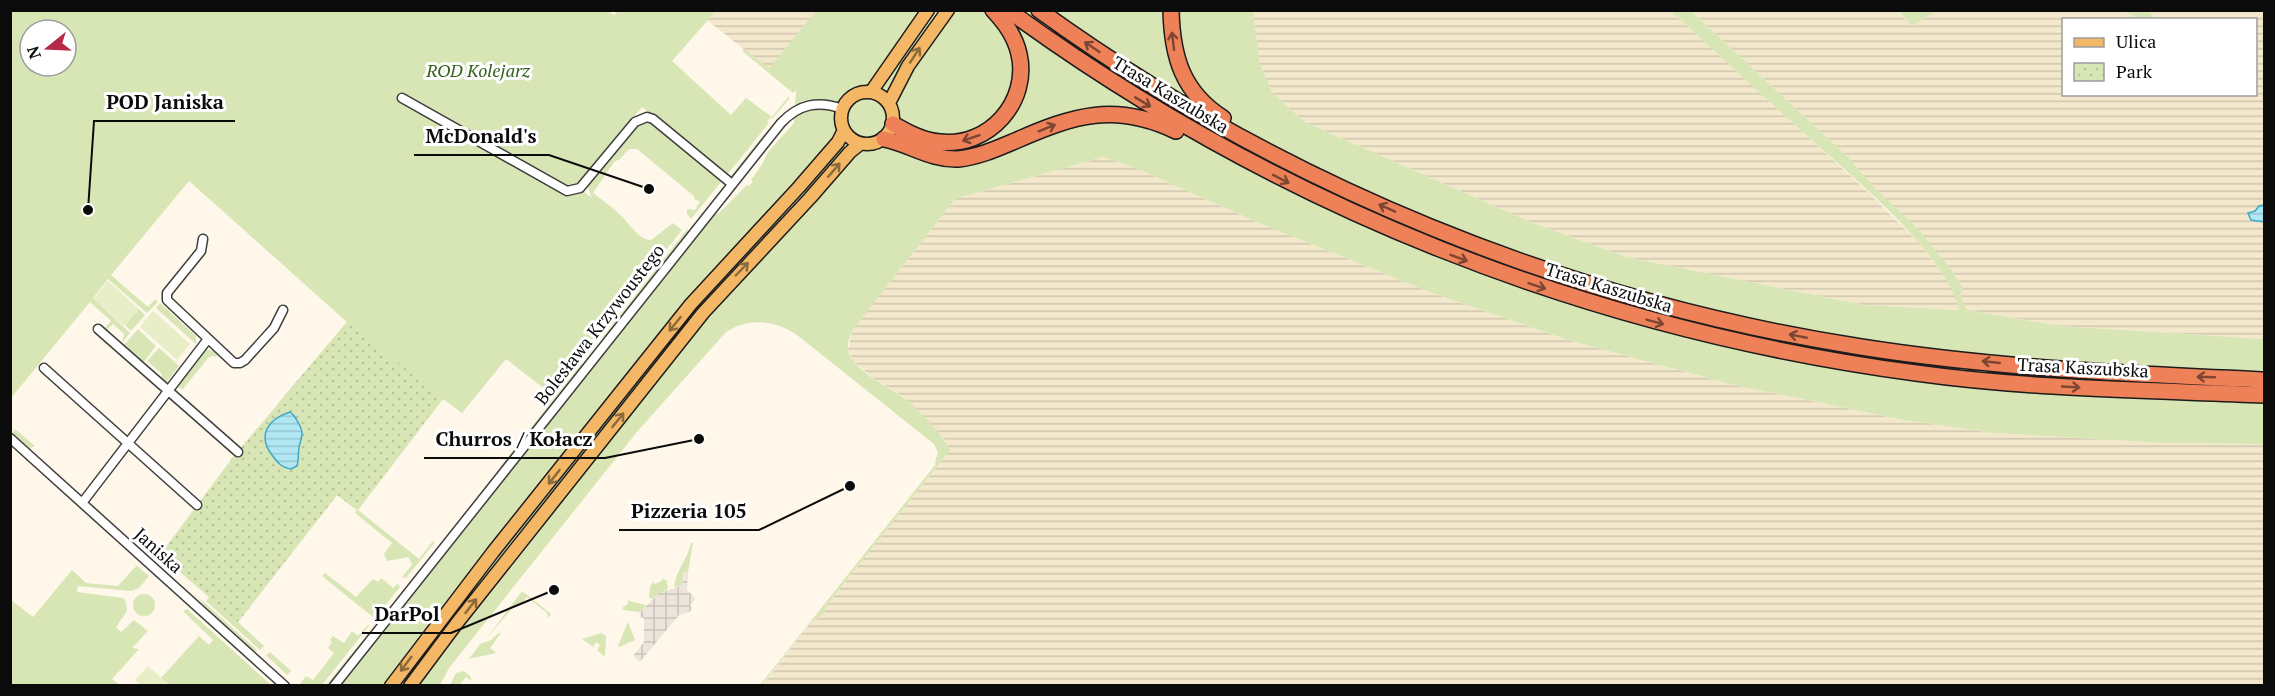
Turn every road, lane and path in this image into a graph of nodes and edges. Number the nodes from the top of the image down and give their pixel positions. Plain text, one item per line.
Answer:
1 (928, 10) edge
2 (948, 10) edge
3 (993, 10) edge
4 (1008, 10) edge
5 (1039, 10) edge
6 (1171, 10) edge
7 (871, 92) junction
8 (402, 99) dead end
9 (889, 104) junction
10 (843, 109) junction
11 (893, 124) junction
12 (844, 130) junction
13 (884, 139) junction
14 (860, 144) junction
15 (1230, 152) junction
16 (1268, 152) junction
17 (732, 184) junction
18 (203, 239) dead end
19 (283, 310) dead end
20 (98, 330) dead end
21 (208, 339) junction
22 (44, 368) dead end
23 (2265, 380) edge
24 (169, 390) junction
25 (2265, 395) edge
26 (10, 438) edge
27 (127, 444) junction
28 (238, 452) dead end
29 (82, 503) junction
30 (197, 505) dead end
31 (285, 686) edge
32 (334, 686) edge
33 (391, 686) edge
34 (410, 686) edge

1 - 7 main road
9 -> 2 main road
3 -> 11 highway
4 -> 15 highway, Trasa Kaszubska
16 -> 5 highway, Trasa Kaszubska
16 -> 6 highway
7 - 9 main road
7 - 10 main road
8 - 17 street
9 - 11 main road
10 - 12 main road
10 - 17 street, Bolesława Krzywoustego
11 - 13 main road
12 - 14 main road
12 -> 33 main road
13 - 14 main road
13 -> 15 highway
34 -> 14 main road
15 -> 25 highway, Trasa Kaszubska
23 -> 16 highway, Trasa Kaszubska
17 - 32 street, Bolesława Krzywoustego
18 - 21 street
19 - 21 street
20 - 24 street
21 - 24 street
22 - 27 street
24 - 27 street
24 - 28 street
26 - 29 street, Janiska
27 - 29 street
27 - 30 street
29 - 31 street, Janiska

